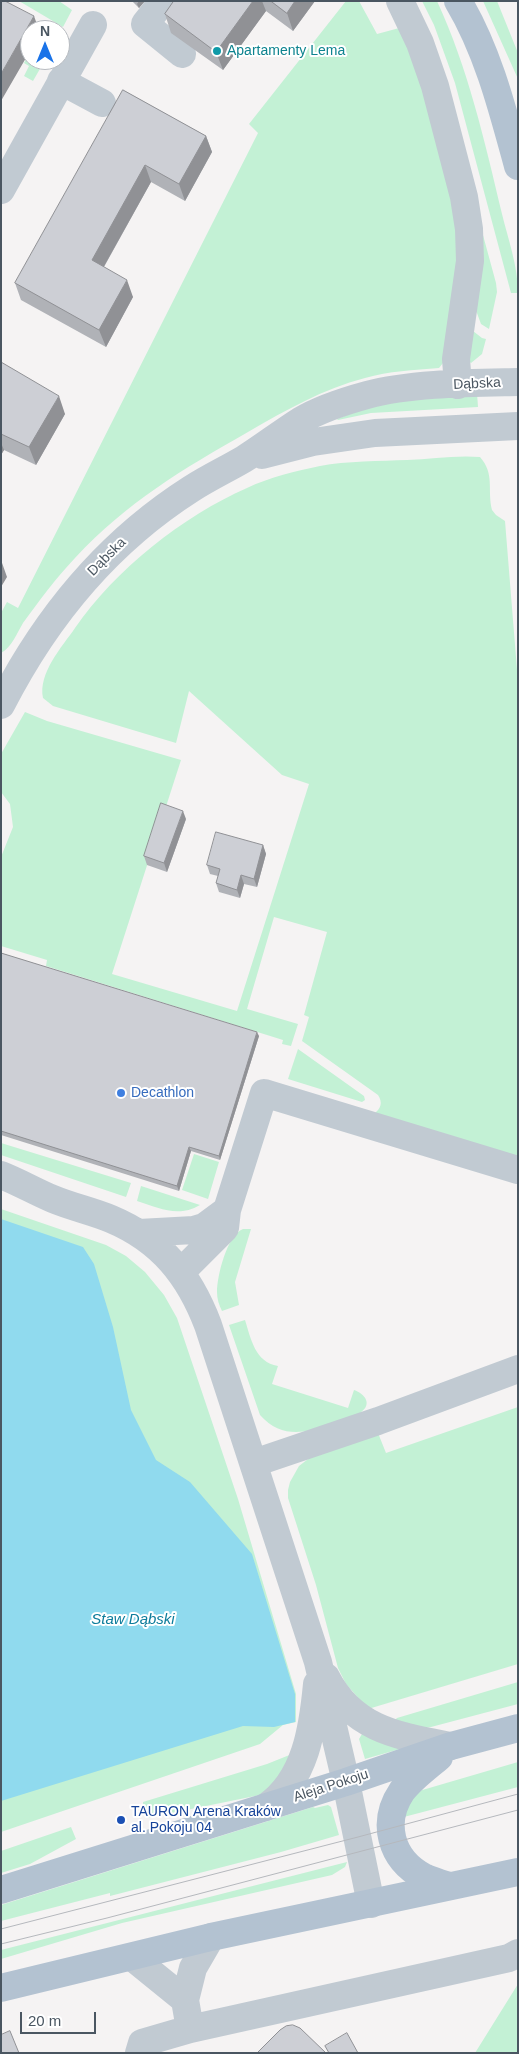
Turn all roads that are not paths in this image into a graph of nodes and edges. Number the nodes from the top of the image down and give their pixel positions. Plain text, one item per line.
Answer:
1 (163, 1) edge
2 (400, 1) edge
3 (458, 1) edge
4 (93, 25) dead end
5 (182, 54) edge
6 (62, 81) junction
7 (102, 103) dead end
8 (518, 166) edge
9 (1, 190) edge
10 (518, 382) edge
11 (458, 385) junction
12 (518, 426) edge
13 (244, 459) junction
14 (3, 696) edge
15 (518, 1170) edge
16 (1, 1175) edge
17 (1, 1193) edge
18 (53, 1199) junction
19 (227, 1210) junction
20 (138, 1233) junction
21 (181, 1272) junction
22 (518, 1369) edge
23 (254, 1463) junction
24 (318, 1662) junction
25 (518, 1728) edge
26 (451, 1746) junction
27 (346, 1782) junction
28 (266, 1807) junction
29 (518, 1872) edge
30 (449, 1886) junction
31 (1, 1890) edge
32 (371, 1904) junction
33 (211, 1937) junction
34 (518, 1953) edge
35 (132, 1957) junction
36 (1, 1988) edge
37 (185, 2000) junction
38 (190, 2029) junction
39 (139, 2053) edge

1 - 5 street
2 - 11 street
3 - 8 main road
4 - 6 street
6 - 7 street
6 - 9 street
10 - 11 street, Dąbska
11 - 13 street, Dąbska
12 - 13 street, Dąbska
13 - 14 street, Dąbska
15 - 19 street
16 - 18 street
17 - 18 street
18 - 20 street
19 - 20 street
19 - 21 street
20 - 21 street
21 - 23 street
22 - 23 street
23 - 24 street
24 - 26 street
24 - 27 street
24 - 28 street
25 - 26 main road, Aleja Pokoju
26 - 27 main road, Aleja Pokoju
26 - 30 main road
27 - 28 main road, Aleja Pokoju
27 - 32 street
28 - 31 main road, Aleja Pokoju
29 - 30 main road
30 - 32 main road
32 - 33 main road
33 - 35 main road
33 - 37 street
34 - 38 street
35 - 36 main road
35 - 37 street
37 - 38 street
38 - 39 street

